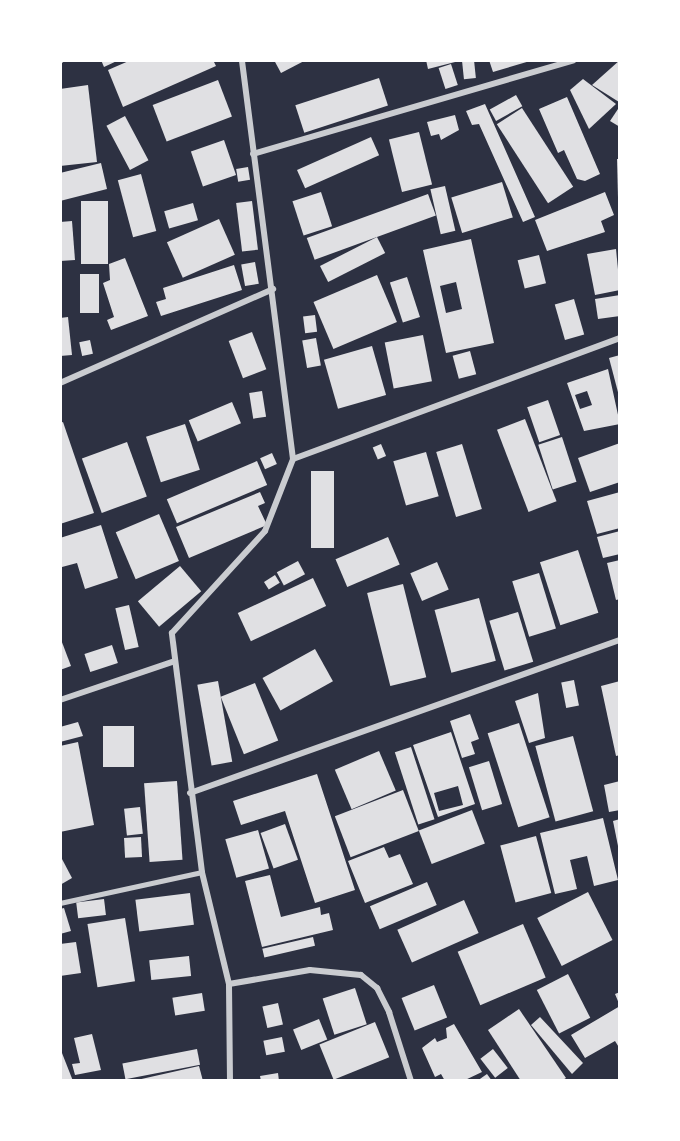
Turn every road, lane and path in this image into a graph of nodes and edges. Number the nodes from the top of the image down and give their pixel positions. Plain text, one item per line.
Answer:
1 (242, 60) edge
2 (574, 60) edge
3 (254, 154) junction
4 (273, 289) junction
5 (620, 338) edge
6 (60, 383) edge
7 (293, 459) junction
8 (620, 640) edge
9 (175, 661) junction
10 (60, 700) edge
11 (190, 793) junction
12 (202, 872) junction
13 (60, 903) edge
14 (229, 984) junction
15 (230, 1081) edge
16 (411, 1081) edge

1 - 3 street
2 - 3 street
3 - 4 street
4 - 6 street
4 - 7 street
5 - 7 street
7 - 9 street
8 - 11 street
9 - 10 street
9 - 11 street
11 - 12 street
12 - 13 lane
12 - 14 street
14 - 15 street
14 - 16 street

